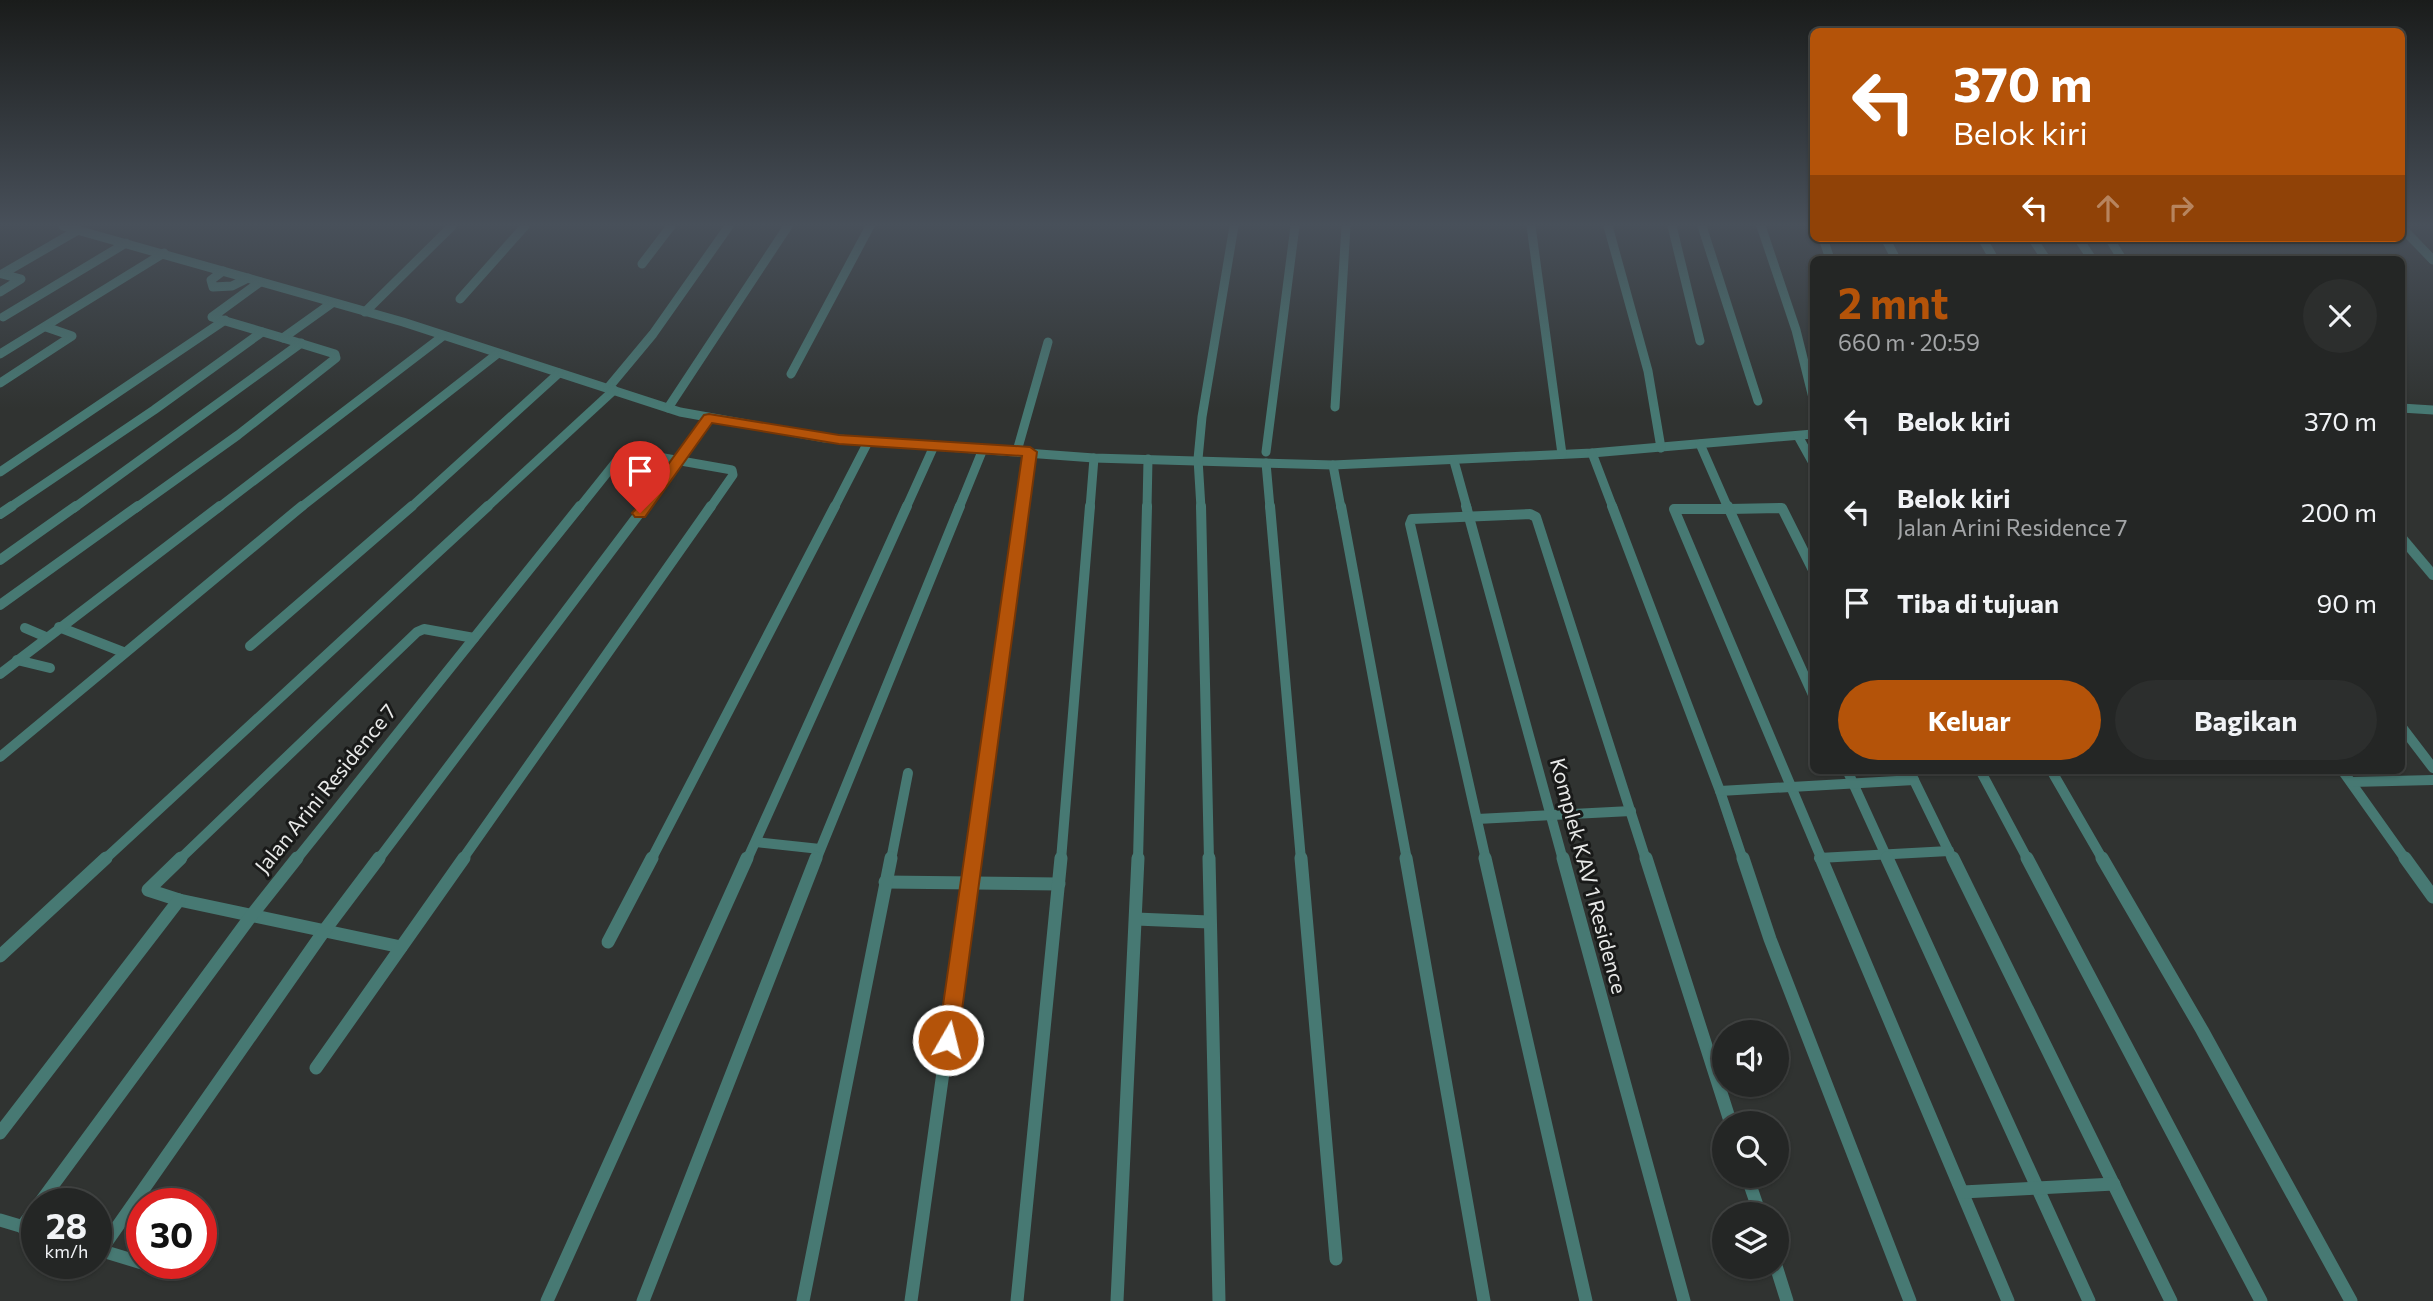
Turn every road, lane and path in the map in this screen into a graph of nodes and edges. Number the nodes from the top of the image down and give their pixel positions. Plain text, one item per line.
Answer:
1 (53, 287) edge
2 (110, 287) edge
3 (253, 287) edge
4 (276, 287) edge
5 (391, 287) edge
6 (471, 287) edge
7 (686, 287) edge
8 (748, 287) edge
9 (838, 287) edge
10 (1225, 287) edge
11 (1287, 287) edge
12 (1342, 287) edge
13 (1539, 287) edge
14 (1625, 287) edge
15 (1687, 287) edge
16 (1721, 287) edge
17 (1781, 287) edge
18 (460, 299) dead end
19 (332, 303) junction
20 (365, 312) junction
21 (3, 317) dead end
22 (225, 320) junction
23 (46, 327) junction
24 (262, 332) junction
25 (443, 336) junction
26 (283, 338) junction
27 (1700, 341) dead end
28 (1048, 342) dead end
29 (301, 343) junction
30 (0, 354) edge
31 (497, 354) junction
32 (559, 373) junction
33 (791, 374) dead end
34 (0, 383) edge
35 (1810, 386) edge
36 (611, 389) junction
37 (1758, 401) dead end
38 (1335, 407) dead end
39 (668, 408) junction
40 (2405, 408) edge
41 (2433, 410) edge
42 (709, 418) junction
43 (1810, 434) edge
44 (1798, 436) junction
45 (868, 442) junction
46 (1700, 443) junction
47 (934, 446) junction
48 (1661, 448) junction
49 (983, 449) junction
50 (1023, 451) junction
51 (1592, 453) junction
52 (1562, 454) junction
53 (1266, 457) junction
54 (1094, 458) junction
55 (1810, 458) edge
56 (1147, 459) junction
57 (1198, 459) junction
58 (1454, 461) junction
59 (678, 462) junction
60 (1333, 466) junction
61 (0, 472) edge
62 (1729, 509) junction
63 (0, 514) edge
64 (1470, 517) junction
65 (2405, 542) edge
66 (0, 560) edge
67 (1810, 564) edge
68 (2433, 575) edge
69 (0, 605) edge
70 (59, 627) junction
71 (25, 628) dead end
72 (46, 637) junction
73 (474, 638) junction
74 (250, 646) dead end
75 (123, 652) junction
76 (17, 660) junction
77 (50, 668) dead end
78 (0, 674) edge
79 (1810, 688) edge
80 (2405, 731) edge
81 (0, 757) edge
82 (2433, 768) edge
83 (908, 773) dead end
84 (1982, 774) edge
85 (2053, 774) edge
86 (2346, 774) edge
87 (1912, 775) edge
88 (1850, 776) edge
89 (2433, 780) edge
90 (2351, 782) junction
91 (1790, 785) junction
92 (1720, 791) junction
93 (1631, 811) junction
94 (1551, 816) junction
95 (1478, 820) junction
96 (756, 842) junction
97 (820, 849) junction
98 (1949, 851) junction
99 (1885, 855) junction
100 (1819, 858) junction
101 (885, 882) junction
102 (970, 883) junction
103 (1059, 884) junction
104 (2433, 897) edge
105 (179, 900) junction
106 (251, 916) junction
107 (1136, 919) junction
108 (1209, 922) junction
109 (324, 931) junction
110 (608, 942) dead end
111 (401, 947) junction
112 (0, 956) edge
113 (316, 1068) dead end
114 (1727, 1111) edge
115 (0, 1133) edge
116 (2114, 1184) junction
117 (51, 1188) edge
118 (2037, 1189) junction
119 (1963, 1192) junction
120 (0, 1220) edge
121 (21, 1227) edge
122 (112, 1229) edge
123 (1336, 1259) dead end
124 (1780, 1279) edge
125 (547, 1301) edge
126 (643, 1301) edge
127 (803, 1301) edge
128 (911, 1301) edge
129 (1017, 1301) edge
130 (1117, 1301) edge
131 (1219, 1301) edge
132 (1485, 1301) edge
133 (1586, 1301) edge
134 (1684, 1301) edge
135 (1787, 1301) edge
136 (1910, 1301) edge
137 (2008, 1301) edge
138 (2089, 1301) edge
139 (2172, 1301) edge
140 (2261, 1301) edge
141 (2351, 1301) edge

1 - 21 street
2 - 23 street
3 - 22 street
4 - 19 street
5 - 20 street
6 - 18 street
7 - 36 street
8 - 39 street
9 - 33 street
10 - 57 street
11 - 53 street
12 - 38 street
13 - 52 street
14 - 48 street
15 - 27 street
16 - 37 street
17 - 35 street
19 - 20 street
19 - 26 street
20 - 25 street
22 - 24 street
22 - 61 street
23 - 30 street
23 - 34 street
24 - 26 street
24 - 63 street
25 - 31 street
25 - 70 street
26 - 29 street
28 - 50 street
29 - 66 street
29 - 69 street
31 - 32 street
31 - 75 street
32 - 36 street
32 - 74 street
36 - 39 street
36 - 112 street
39 - 42 street
40 - 41 street
42 - 45 street
42 - 59 street
43 - 44 street
44 - 46 street
44 - 55 street
45 - 47 street
45 - 110 street
46 - 48 street
46 - 62 street
47 - 49 street
47 - 96 street
48 - 51 street
49 - 50 street
49 - 97 street
50 - 54 street
50 - 102 street
51 - 52 street
51 - 92 street
52 - 58 street
53 - 57 street
53 - 60 street
53 - 123 street
54 - 56 street
54 - 103 street
56 - 57 street
56 - 107 street
57 - 108 street
58 - 60 street
58 - 64 street, Komplek KAV 1 Residence
59 - 73 street, Jalan Arini Residence 7
59 - 109 street
59 - 111 street, Jalan Arini Residence 7
60 - 132 street
62 - 67 street
62 - 79 street
62 - 91 street
64 - 93 street
64 - 94 street, Komplek KAV 1 Residence
64 - 95 street
65 - 68 street
70 - 72 street
70 - 75 street
71 - 72 street
72 - 76 street
73 - 105 street
73 - 106 street, Jalan Arini Residence 7
75 - 81 street
76 - 77 street
76 - 78 street
80 - 82 street
83 - 101 street
84 - 140 street
85 - 141 street
86 - 90 street
87 - 88 street
87 - 98 street
88 - 91 street
88 - 99 street
89 - 90 street
90 - 104 street
91 - 92 street
91 - 100 street
92 - 136 street
93 - 94 street
93 - 114 street
94 - 95 street
94 - 134 street, Komplek KAV 1 Residence
95 - 133 street
96 - 97 street
96 - 125 street
97 - 126 street
98 - 99 street
98 - 116 street
99 - 100 street
99 - 118 street
100 - 119 street
101 - 102 street
101 - 127 street
102 - 103 street
102 - 128 street
103 - 129 street
105 - 106 street
105 - 115 street
106 - 109 street
106 - 117 street, Jalan Arini Residence 7
107 - 108 street
107 - 130 street
108 - 131 street
109 - 111 street
109 - 122 street
111 - 113 street, Jalan Arini Residence 7
116 - 118 street
116 - 139 street
118 - 119 street
118 - 138 street
119 - 137 street
120 - 121 street
124 - 135 street

